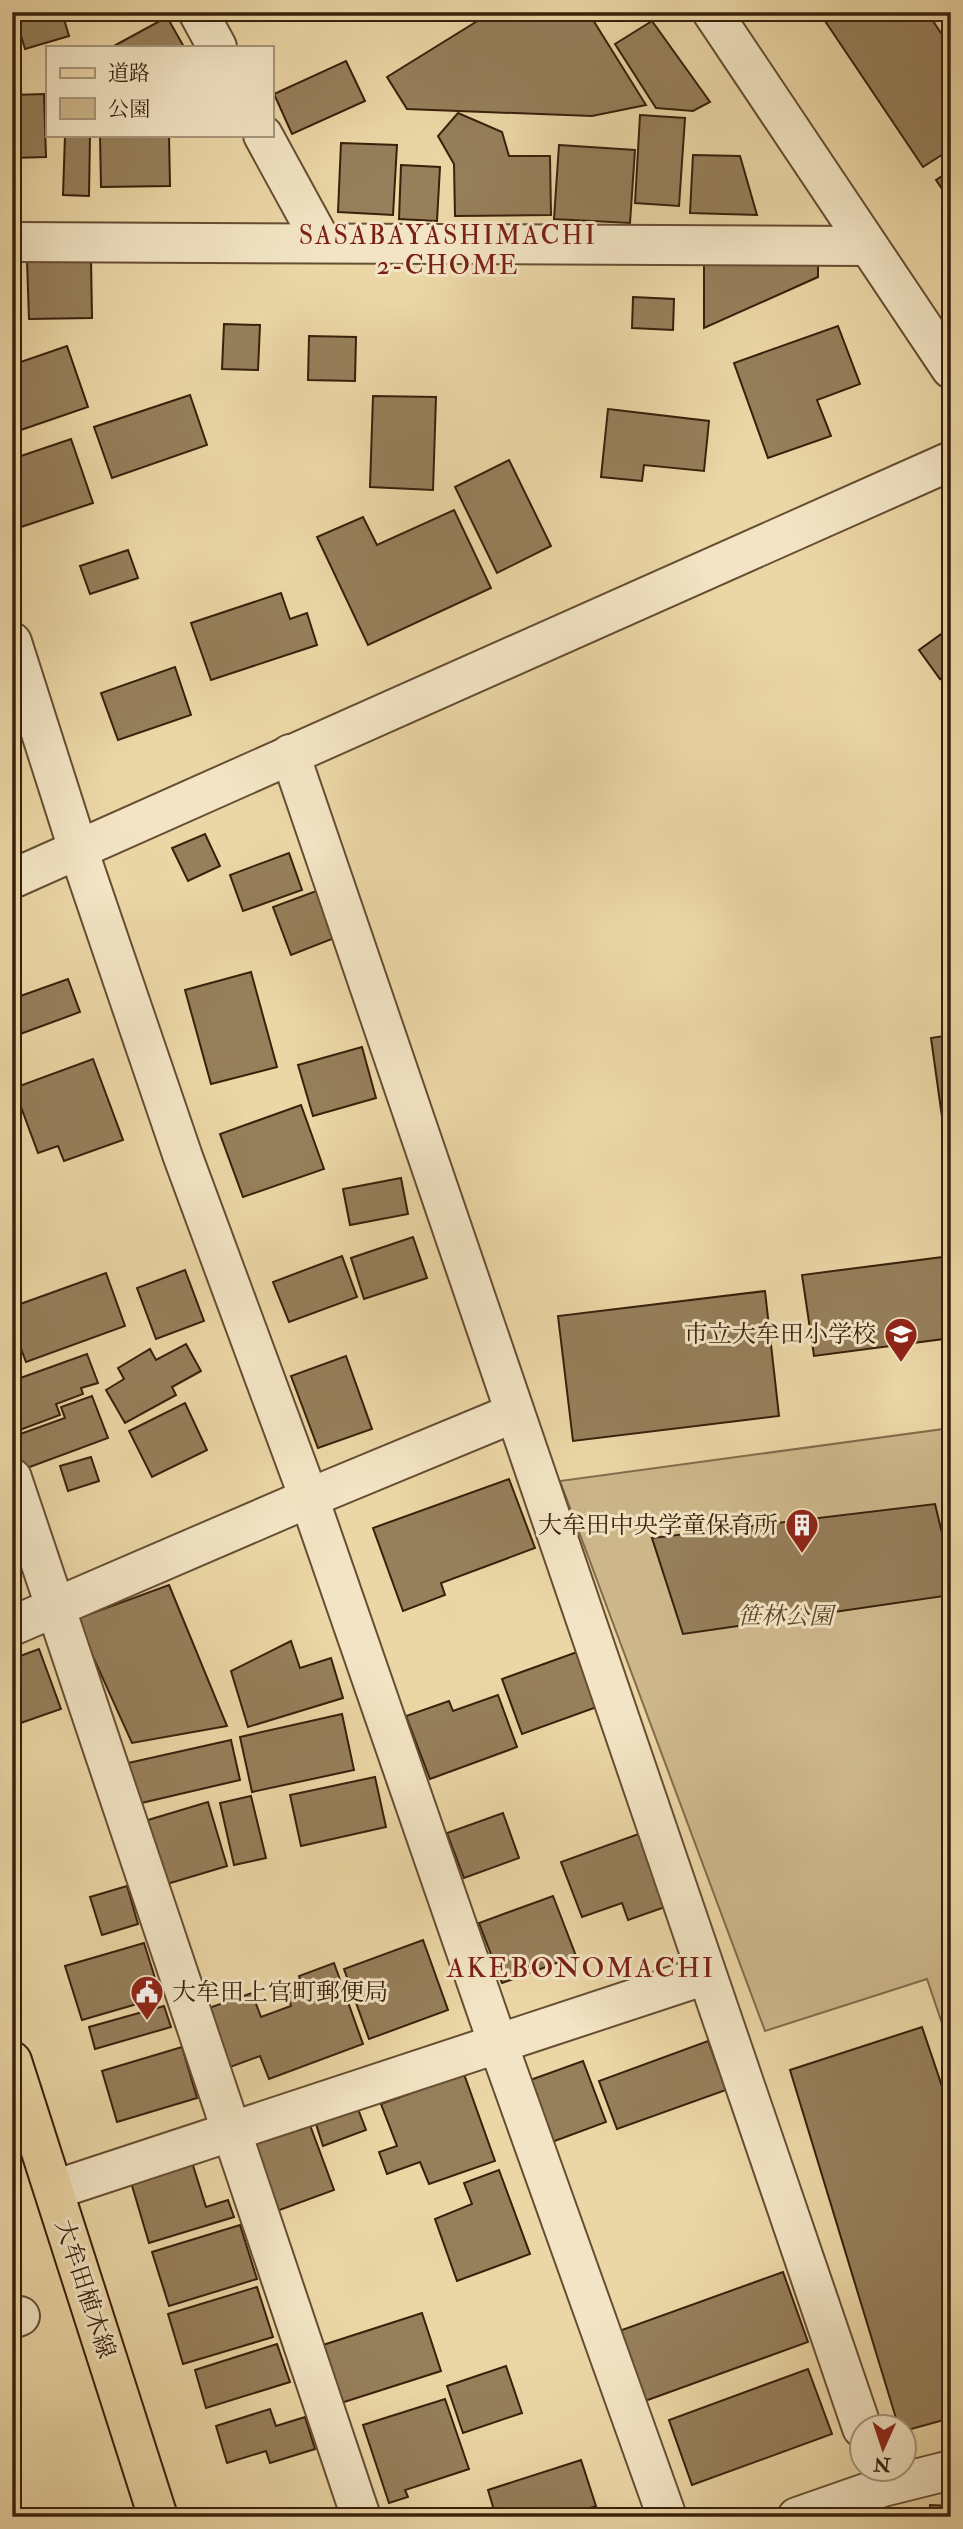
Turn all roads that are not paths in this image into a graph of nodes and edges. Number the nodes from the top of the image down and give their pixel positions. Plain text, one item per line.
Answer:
1 (198, 12) edge
2 (712, 12) edge
3 (216, 46) edge
4 (265, 136) edge
5 (12, 242) edge
6 (322, 243) junction
7 (867, 246) junction
8 (951, 369) edge
9 (951, 461) edge
10 (12, 642) edge
11 (290, 754) junction
12 (78, 849) junction
13 (12, 879) edge
14 (514, 1413) junction
15 (12, 1478) edge
16 (309, 1498) junction
17 (55, 1607) junction
18 (12, 1626) edge
19 (706, 1975) junction
20 (498, 2044) junction
21 (12, 2061) edge
22 (232, 2131) junction
23 (54, 2190) junction
24 (858, 2414) edge
25 (951, 2469) edge
26 (918, 2473) edge
27 (867, 2484) edge
28 (158, 2517) edge
29 (361, 2517) edge
30 (667, 2517) edge
31 (797, 2517) edge

1 - 3 street
2 - 7 street
4 - 6 street
5 - 6 street
6 - 7 street
7 - 8 street
9 - 11 street
10 - 12 street
11 - 12 street
11 - 14 street
12 - 13 street
12 - 16 street
14 - 16 street
14 - 19 street
15 - 17 street
16 - 17 street
16 - 20 street
17 - 18 street
17 - 22 street
19 - 20 street
19 - 24 street
20 - 22 street
20 - 30 street
21 - 23 main road, 大牟田植木線
22 - 23 street
22 - 29 street
23 - 28 main road, 大牟田植木線
25 - 26 street
27 - 31 street

